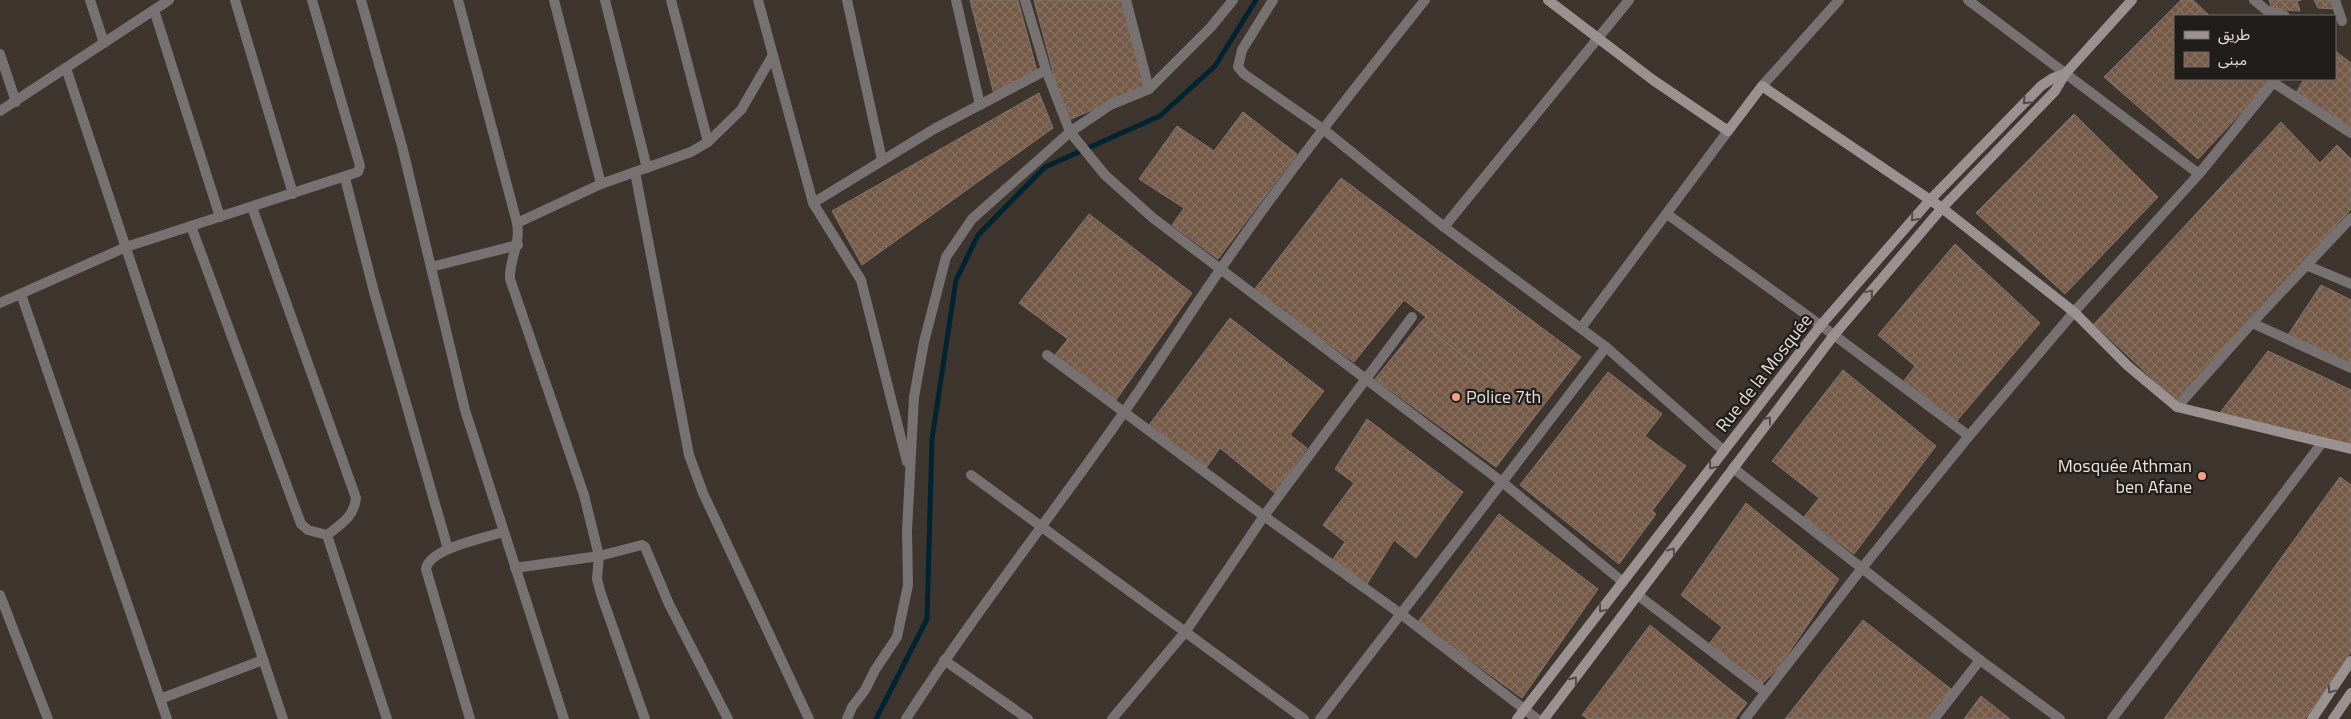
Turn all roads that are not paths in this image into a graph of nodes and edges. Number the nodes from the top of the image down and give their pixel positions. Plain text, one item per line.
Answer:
1 (90, 0) edge
2 (169, 0) edge
3 (235, 0) edge
4 (312, 0) edge
5 (361, 0) edge
6 (458, 0) edge
7 (554, 0) edge
8 (605, 0) edge
9 (671, 0) edge
10 (758, 0) edge
11 (847, 0) edge
12 (956, 0) edge
13 (1025, 0) edge
14 (1126, 0) edge
15 (1233, 0) edge
16 (1273, 0) edge
17 (1424, 0) edge
18 (1548, 0) edge
19 (1629, 0) edge
20 (1839, 0) edge
21 (1968, 0) edge
22 (2254, 0) edge
23 (2335, 0) edge
24 (2130, 1) edge
25 (1225, 5) edge
26 (154, 10) junction
27 (2282, 15) edge
28 (2343, 21) edge
29 (1599, 37) junction
30 (104, 43) junction
31 (0, 54) edge
32 (772, 56) junction
33 (66, 68) junction
34 (1046, 70) junction
35 (2065, 74) junction
36 (2275, 81) edge
37 (1762, 86) junction
38 (1149, 89) junction
39 (16, 102) junction
40 (980, 104) junction
41 (0, 111) edge
42 (1323, 128) junction
43 (1728, 130) junction
44 (1070, 132) junction
45 (2351, 133) edge
46 (708, 142) junction
47 (882, 160) junction
48 (647, 168) junction
49 (634, 172) junction
50 (2199, 174) junction
51 (345, 178) junction
52 (601, 184) junction
53 (293, 194) junction
54 (1929, 201) junction
55 (813, 203) junction
56 (252, 207) junction
57 (1942, 208) junction
58 (1666, 214) junction
59 (220, 217) junction
60 (2350, 220) edge
61 (517, 223) junction
62 (191, 226) junction
63 (1444, 227) junction
64 (518, 245) junction
65 (126, 247) junction
66 (2306, 265) junction
67 (431, 266) junction
68 (1219, 270) junction
69 (2351, 284) edge
70 (20, 294) junction
71 (0, 303) edge
72 (2074, 312) junction
73 (1412, 317) dead end
74 (2252, 323) junction
75 (1821, 325) junction
76 (1581, 328) junction
77 (1834, 335) junction
78 (1606, 347) junction
79 (1046, 355) dead end
80 (2351, 368) edge
81 (1366, 380) junction
82 (2177, 407) junction
83 (1124, 413) junction
84 (1969, 436) junction
85 (2322, 443) junction
86 (2351, 449) edge
87 (1724, 451) junction
88 (1732, 468) junction
89 (909, 470) junction
90 (971, 475) dead end
91 (1502, 482) junction
92 (1264, 516) junction
93 (1042, 528) junction
94 (503, 532) junction
95 (327, 535) junction
96 (448, 549) junction
97 (599, 556) junction
98 (515, 568) junction
99 (1862, 568) junction
100 (1623, 582) junction
101 (0, 595) edge
102 (1639, 596) junction
103 (1401, 614) junction
104 (1186, 631) junction
105 (263, 660) junction
106 (944, 660) junction
107 (1980, 660) junction
108 (2351, 660) edge
109 (1765, 692) junction
110 (2351, 693) edge
111 (160, 699) junction
112 (1524, 710) junction
113 (48, 719) edge
114 (167, 719) edge
115 (283, 719) edge
116 (387, 719) edge
117 (470, 719) edge
118 (564, 719) edge
119 (645, 719) edge
120 (728, 719) edge
121 (808, 719) edge
122 (847, 719) edge
123 (906, 719) edge
124 (1028, 719) edge
125 (1112, 719) edge
126 (1304, 719) edge
127 (1320, 719) edge
128 (1518, 719) edge
129 (1537, 719) edge
130 (1544, 719) edge
131 (1745, 719) edge
132 (1934, 719) edge
133 (2060, 719) edge
134 (2112, 719) edge
135 (2312, 719) edge
136 (2334, 719) edge

1 - 30 street
2 - 26 street
3 - 53 street
4 - 51 street
5 - 67 street
6 - 61 street
7 - 52 street
8 - 48 street
9 - 46 street
10 - 32 street
11 - 47 street
12 - 40 street
13 - 34 street
14 - 38 street
15 - 25 street
16 - 42 street
17 - 42 street
18 - 29 main road
19 - 29 street
20 - 37 street
21 - 35 street
22 - 27 street
23 - 28 street
24 - 35 main road
25 - 38 street
26 - 30 street
26 - 59 street
29 - 43 main road
29 - 63 street
30 - 33 street
31 - 39 street
32 - 46 street
32 - 55 street
33 - 39 street
33 - 65 street
34 - 40 street
34 - 44 street
35 - 50 street
35 -> 54 main road, Rue de la Mosquée
35 - 57 main road
36 - 45 street
36 - 50 street
37 - 43 main road
37 - 54 main road
38 - 44 street
39 - 41 street
40 - 47 street
42 - 63 street
42 - 68 street
43 - 58 street
44 - 68 street
44 - 89 street
46 - 48 street
47 - 55 street
48 - 49 street
49 - 52 street
49 - 121 street
50 - 72 street
51 - 53 street
51 - 96 street
52 - 61 street
53 - 56 street
54 - 57 main road
54 -> 75 main road, Rue de la Mosquée
55 - 89 street
56 - 59 street
56 - 95 street
57 - 72 main road
77 -> 57 main road
58 - 75 street
58 - 76 street
59 - 62 street
60 - 66 street
61 - 64 street
62 - 65 street
62 - 95 street
63 - 76 street
64 - 67 street
64 - 97 street
65 - 70 street
65 - 105 street
66 - 69 street
66 - 74 street
67 - 94 street
68 - 81 street
68 - 83 street
70 - 71 street
70 - 111 street
72 - 82 main road
72 - 84 street
73 - 81 street
74 - 80 street
74 - 82 street
75 - 77 street
75 - 87 main road, Rue de la Mosquée
76 - 78 street
77 - 84 street
88 -> 77 main road
78 - 87 street
78 - 91 street
79 - 83 street
81 - 91 street
81 - 92 street
82 - 85 main road
83 - 92 street
83 - 93 street
84 - 99 street
85 - 86 main road
85 - 134 street
87 -> 100 main road, Rue de la Mosquée
88 - 99 street
102 -> 88 main road
89 - 122 street
90 - 93 street
91 - 100 street
91 - 103 street
92 - 103 street
92 - 104 street
93 - 104 street
93 - 106 street
94 - 96 street
94 - 98 street
95 - 116 street
96 - 117 street
97 - 98 street
97 - 119 street
97 - 120 street
98 - 118 street
99 - 107 street
99 - 109 street
100 -> 112 main road, Rue de la Mosquée
101 - 113 street
102 - 109 street
130 -> 102 main road
103 - 112 street
103 - 127 street
104 - 125 street
104 - 126 street
105 - 111 street
105 - 115 street
106 - 123 street
106 - 124 street
107 - 132 street
107 - 133 street
108 -> 135 main road
109 - 131 street
110 - 136 main road
111 - 114 street
112 - 128 main road, Rue de la Mosquée
112 - 129 street

